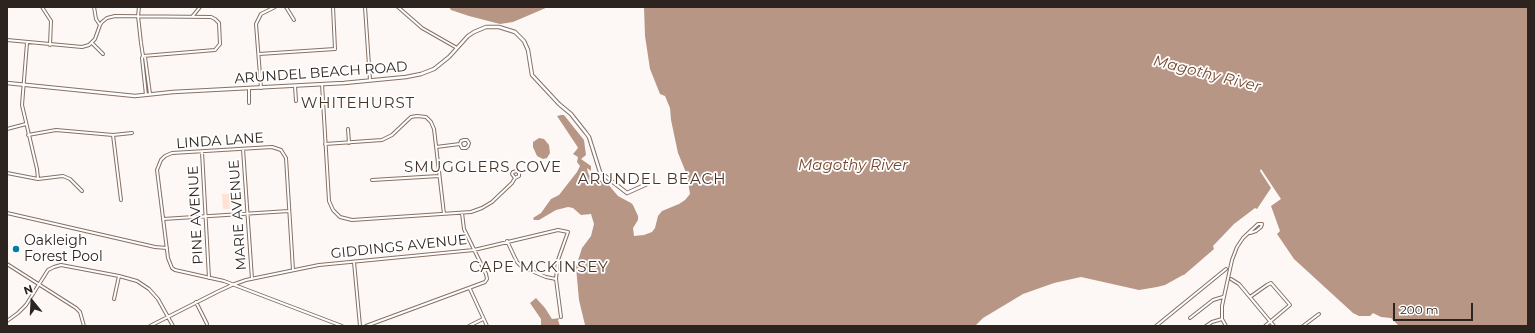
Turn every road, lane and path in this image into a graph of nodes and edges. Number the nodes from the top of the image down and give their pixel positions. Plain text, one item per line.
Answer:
1 (42, 7) edge
2 (94, 7) edge
3 (139, 7) edge
4 (200, 7) edge
5 (275, 7) edge
6 (286, 7) edge
7 (333, 7) edge
8 (366, 7) edge
9 (398, 7) edge
10 (138, 16) junction
11 (192, 17) junction
12 (294, 20) dead end
13 (100, 25) junction
14 (7, 40) edge
15 (27, 43) junction
16 (92, 43) junction
17 (50, 45) junction
18 (458, 48) junction
19 (103, 54) dead end
20 (259, 54) junction
21 (143, 56) junction
22 (370, 80) junction
23 (7, 84) edge
24 (322, 84) junction
25 (24, 85) junction
26 (295, 86) junction
27 (261, 88) junction
28 (249, 89) junction
29 (148, 95) junction
30 (296, 100) dead end
31 (250, 103) dead end
32 (26, 124) junction
33 (7, 128) edge
34 (348, 129) dead end
35 (132, 133) dead end
36 (28, 135) junction
37 (113, 135) junction
38 (349, 143) junction
39 (325, 144) junction
40 (460, 144) junction
41 (436, 147) junction
42 (243, 149) junction
43 (202, 152) junction
44 (7, 173) edge
45 (439, 176) junction
46 (515, 178) dead end
47 (38, 179) junction
48 (372, 180) dead end
49 (647, 184) dead end
50 (82, 190) dead end
51 (121, 200) dead end
52 (289, 211) junction
53 (7, 213) edge
54 (462, 213) junction
55 (247, 214) junction
56 (444, 214) junction
57 (206, 216) junction
58 (163, 219) junction
59 (1249, 233) junction
60 (507, 242) junction
61 (167, 248) junction
62 (474, 250) junction
63 (354, 262) junction
64 (7, 264) edge
65 (1226, 269) dead end
66 (293, 270) junction
67 (119, 276) junction
68 (209, 278) junction
69 (252, 279) junction
70 (556, 279) junction
71 (1230, 279) dead end
72 (39, 285) junction
73 (232, 285) junction
74 (470, 289) junction
75 (1223, 297) junction
76 (1250, 297) junction
77 (114, 299) dead end
78 (196, 302) junction
79 (1319, 314) dead end
80 (168, 317) junction
81 (561, 317) dead end
82 (1190, 318) dead end
83 (483, 319) junction
84 (1222, 319) junction
85 (7, 321) edge
86 (1270, 321) junction
87 (207, 324) dead end
88 (83, 325) edge
89 (150, 326) edge
90 (173, 326) edge
91 (342, 326) edge
92 (360, 326) edge
93 (366, 326) edge
94 (469, 326) edge
95 (487, 326) edge
96 (1156, 326) edge
97 (1206, 326) edge
98 (1226, 326) edge
99 (1265, 326) edge
100 (1274, 326) edge
101 (1303, 326) edge

1 - 17 street
2 - 13 street
3 - 10 street
4 - 11 street
5 - 20 street
6 - 12 street
7 - 20 street
8 - 22 street
9 - 18 street
10 - 11 street
10 - 13 street
10 - 21 street
11 - 21 street
13 - 16 street
14 - 15 street
15 - 17 street
15 - 25 street
16 - 17 street
16 - 19 street
18 - 22 street, ARUNDEL BEACH ROAD
18 - 49 street, ARUNDEL BEACH ROAD
20 - 27 street
21 - 29 street
22 - 24 street, ARUNDEL BEACH ROAD
23 - 25 street, ARUNDEL BEACH ROAD
24 - 26 street, ARUNDEL BEACH ROAD
24 - 39 street
25 - 29 street, ARUNDEL BEACH ROAD
25 - 32 street
26 - 27 street, ARUNDEL BEACH ROAD
26 - 30 street
27 - 28 street, ARUNDEL BEACH ROAD
28 - 29 street, ARUNDEL BEACH ROAD
28 - 31 street
32 - 33 street
32 - 36 street
34 - 38 street
35 - 37 street
36 - 37 street
36 - 47 street
37 - 51 street
38 - 39 street
38 - 41 street
39 - 56 street
40 - 40 street
40 - 41 street
41 - 45 street
42 - 43 street, LINDA LANE
42 - 52 street, LINDA LANE
42 - 55 street, MARIE AVENUE
43 - 57 street, PINE AVENUE
43 - 58 street, LINDA LANE
44 - 47 street
45 - 48 street
45 - 56 street
46 - 54 street
47 - 50 street
52 - 55 street
52 - 66 street
53 - 61 street
54 - 56 street
54 - 62 street
55 - 57 street
55 - 69 street, MARIE AVENUE
57 - 58 street
57 - 68 street, PINE AVENUE
58 - 61 street
59 - 59 street
59 - 75 street
60 - 62 street, GIDDINGS AVENUE
60 - 70 street
60 - 70 street, GIDDINGS AVENUE
61 - 68 street
62 - 63 street, GIDDINGS AVENUE
62 - 74 street
63 - 66 street, GIDDINGS AVENUE
63 - 92 street
64 - 72 street
65 - 96 street
66 - 69 street, GIDDINGS AVENUE
67 - 72 street
67 - 77 street
67 - 80 street
68 - 73 street
69 - 73 street, GIDDINGS AVENUE
70 - 81 street
71 - 76 street
72 - 85 street
72 - 88 street
73 - 78 street, GIDDINGS AVENUE
73 - 91 street
74 - 83 street
74 - 93 street
75 - 82 street
75 - 84 street
76 - 86 street
76 - 86 street
78 - 80 street, GIDDINGS AVENUE
78 - 87 street
79 - 101 street
80 - 89 street, GIDDINGS AVENUE
80 - 90 street
83 - 94 street
83 - 95 street
84 - 97 street
84 - 98 street
86 - 99 street
86 - 100 street

